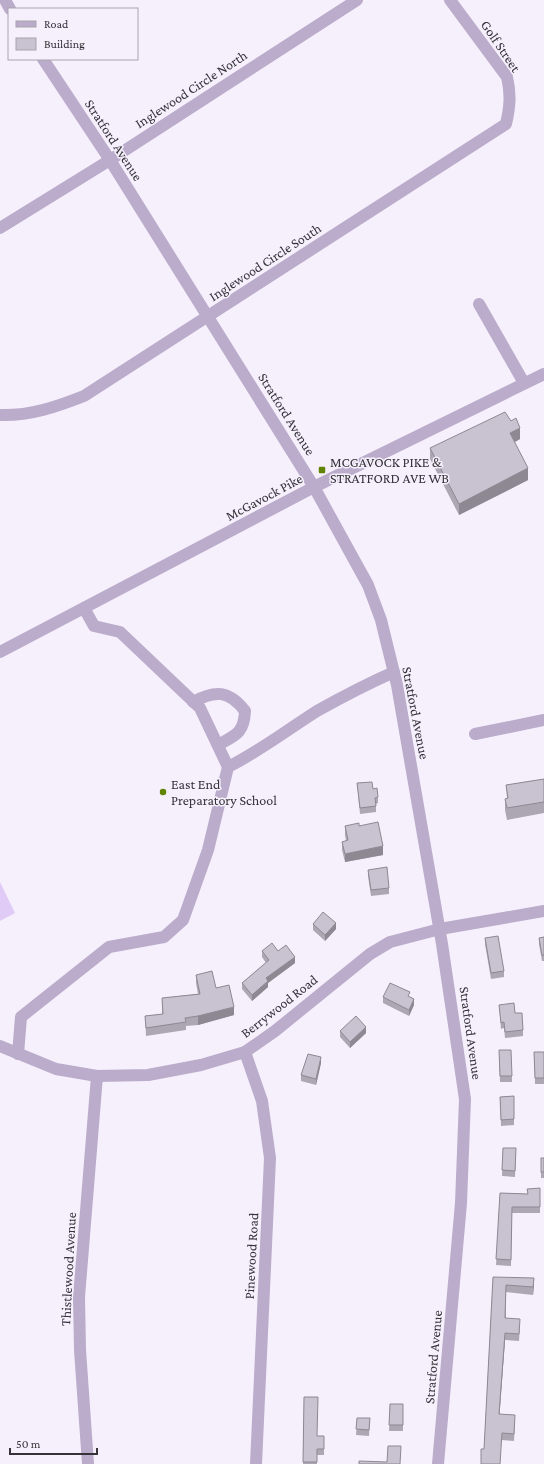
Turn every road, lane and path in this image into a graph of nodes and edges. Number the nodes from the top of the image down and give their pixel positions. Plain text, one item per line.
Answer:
1 (357, 0) edge
2 (450, 0) edge
3 (44, 60) edge
4 (510, 91) joint
5 (110, 160) junction
6 (0, 228) edge
7 (479, 304) dead end
8 (209, 317) junction
9 (544, 374) edge
10 (524, 384) junction
11 (0, 415) edge
12 (314, 487) junction
13 (84, 608) junction
14 (0, 652) edge
15 (394, 672) junction
16 (193, 702) junction
17 (544, 720) edge
18 (476, 734) dead end
19 (218, 745) junction
20 (228, 768) junction
21 (544, 911) edge
22 (440, 929) junction
23 (0, 1046) edge
24 (245, 1052) junction
25 (18, 1054) junction
26 (97, 1076) junction
27 (88, 1464) edge
28 (256, 1464) edge
29 (438, 1464) edge

1 - 5 street, Inglewood Circle North
2 - 4 street, Golf Street
3 - 5 street, Stratford Avenue
4 - 8 street, Inglewood Circle South
5 - 6 street, Inglewood Circle North
5 - 8 street, Stratford Avenue
7 - 10 street
8 - 11 street, Inglewood Circle South
8 - 12 street, Stratford Avenue
9 - 10 street, McGavock Pike
10 - 12 street, McGavock Pike
12 - 13 street, McGavock Pike
12 - 15 street, Stratford Avenue
13 - 14 street, McGavock Pike
13 - 16 street
15 - 20 street
15 - 22 street, Stratford Avenue
16 - 19 street
16 - 19 street
17 - 18 street
19 - 20 street
20 - 25 street
21 - 22 street, Berrywood Road
22 - 24 street, Berrywood Road
22 - 29 street, Stratford Avenue
23 - 25 street, Berrywood Road
24 - 26 street, Berrywood Road
24 - 28 street, Pinewood Road
25 - 26 street, Berrywood Road
26 - 27 street, Thistlewood Avenue

